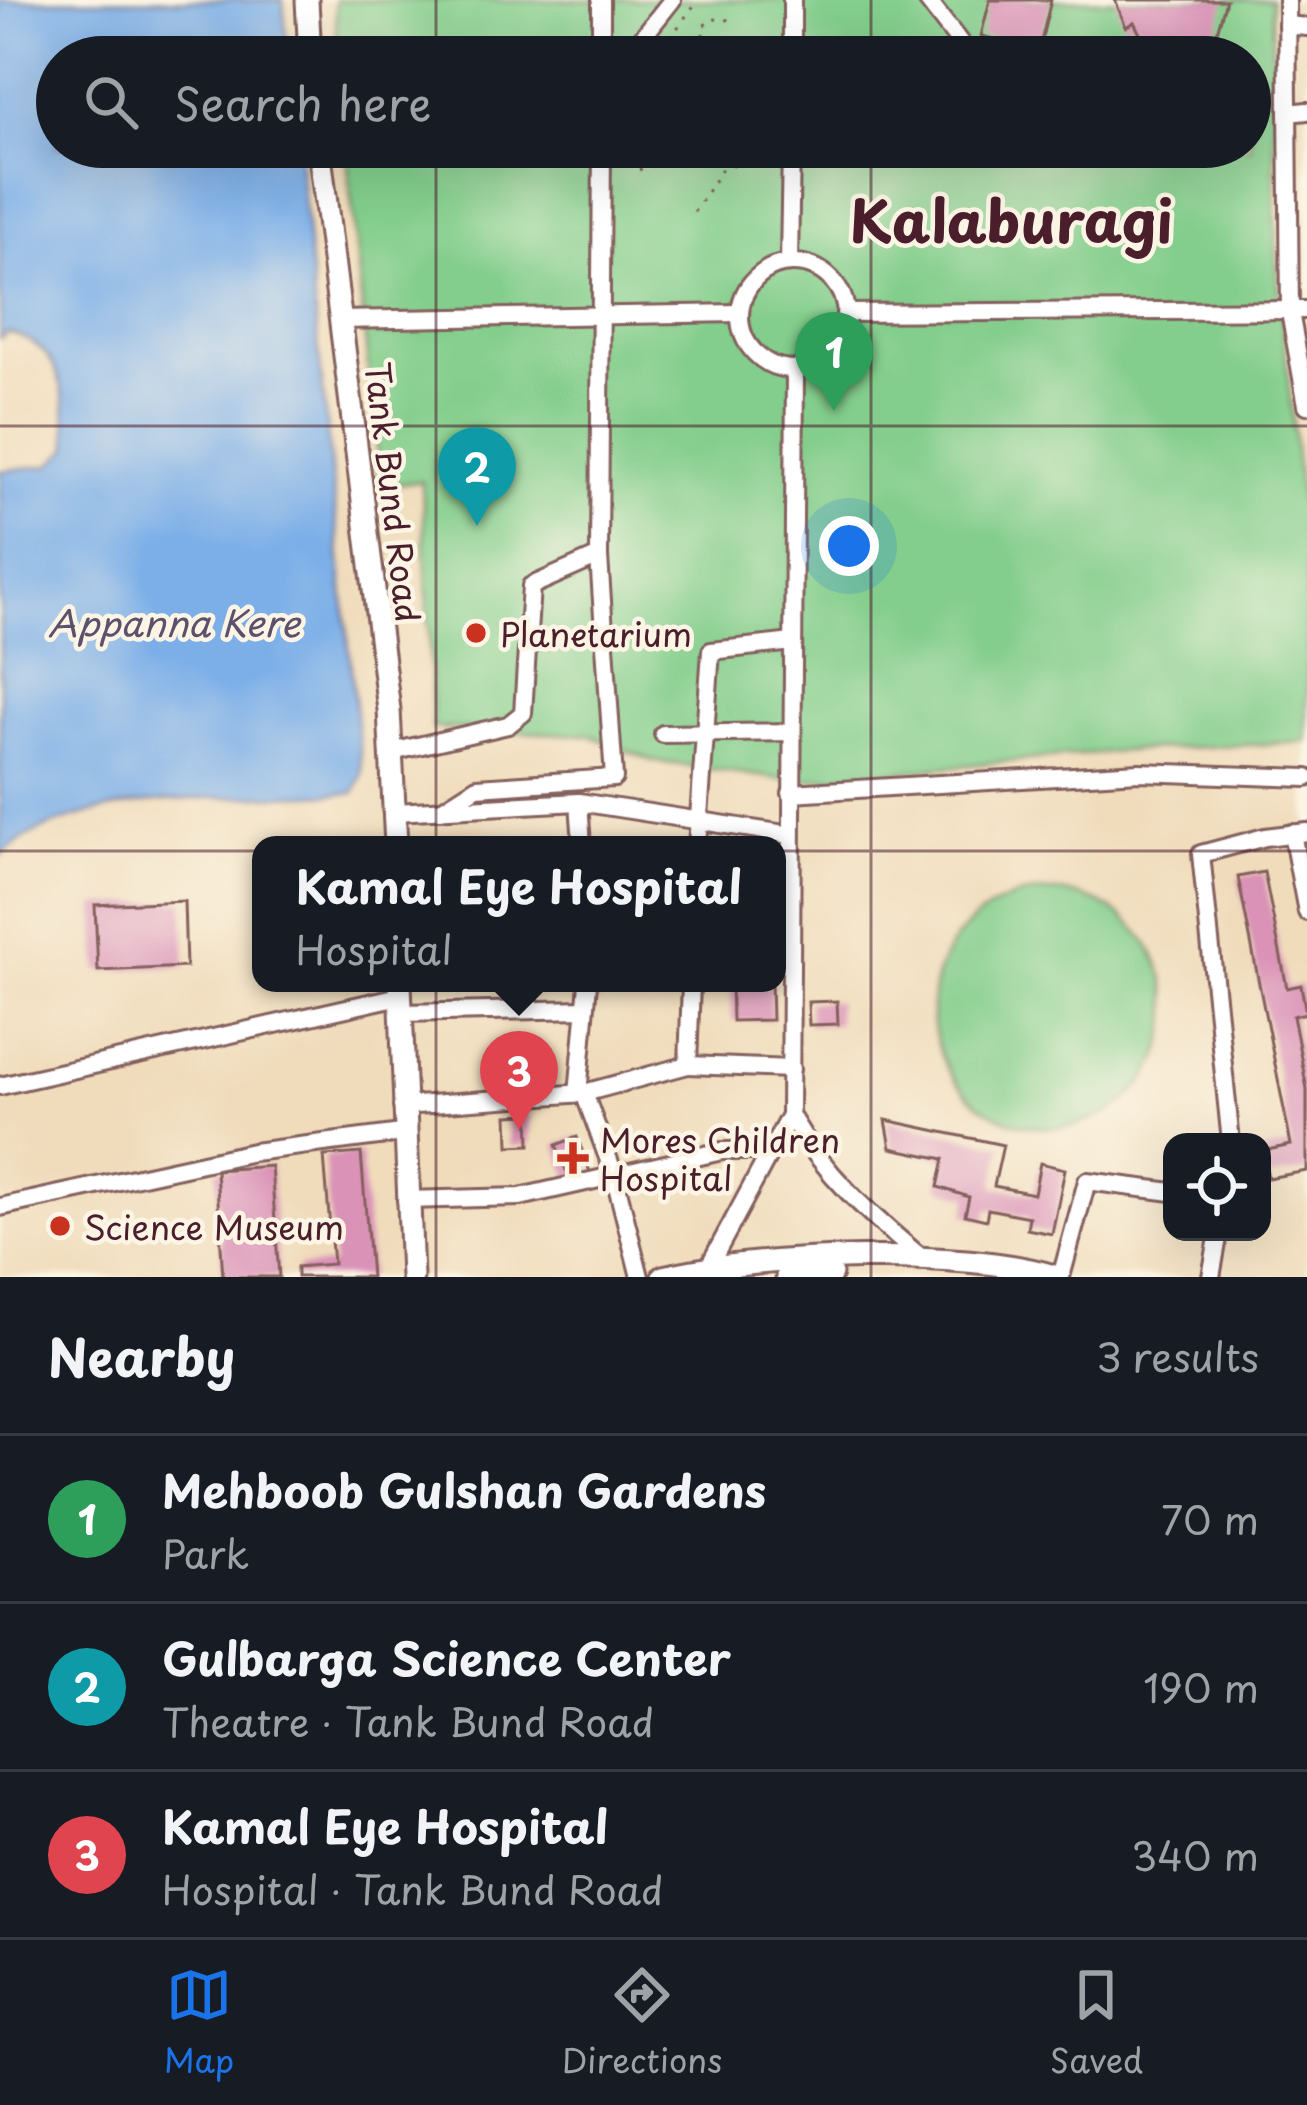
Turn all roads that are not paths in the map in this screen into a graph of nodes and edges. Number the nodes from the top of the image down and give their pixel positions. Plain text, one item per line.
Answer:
1 (308, 0) edge
2 (601, 0) edge
3 (672, 0) edge
4 (792, 0) edge
5 (927, 0) edge
6 (1287, 0) edge
7 (1287, 25) junction
8 (1307, 28) edge
9 (309, 36) edge
10 (602, 36) edge
11 (644, 36) edge
12 (792, 36) edge
13 (955, 36) edge
14 (1298, 112) edge
15 (321, 168) edge
16 (602, 168) edge
17 (791, 168) edge
18 (790, 262) junction
19 (1298, 311) edge
20 (739, 313) junction
21 (845, 313) junction
22 (603, 315) junction
23 (339, 320) junction
24 (795, 370) junction
25 (1307, 405) edge
26 (599, 557) junction
27 (793, 642) junction
28 (792, 731) junction
29 (705, 732) junction
30 (664, 734) dead end
31 (392, 752) junction
32 (1307, 778) edge
33 (791, 793) junction
34 (579, 802) junction
35 (441, 810) junction
36 (395, 812) junction
37 (698, 819) junction
38 (1300, 833) edge
39 (791, 835) junction
40 (396, 836) edge
41 (581, 836) edge
42 (697, 836) edge
43 (1307, 913) edge
44 (786, 923) edge
45 (587, 992) edge
46 (691, 992) edge
47 (786, 992) edge
48 (400, 998) edge
49 (586, 1009) junction
50 (688, 1065) junction
51 (790, 1069) junction
52 (0, 1086) edge
53 (581, 1094) junction
54 (402, 1106) junction
55 (790, 1114) junction
56 (402, 1133) junction
57 (1230, 1133) edge
58 (769, 1151) junction
59 (614, 1174) junction
60 (1163, 1191) edge
61 (406, 1200) junction
62 (0, 1207) edge
63 (1217, 1241) edge
64 (926, 1261) junction
65 (709, 1267) junction
66 (412, 1277) edge
67 (640, 1277) edge
68 (663, 1277) edge
69 (787, 1277) edge
70 (1023, 1277) edge
71 (1059, 1277) edge
72 (1210, 1277) edge

1 - 9 main road
2 - 10 street
3 - 11 street
4 - 12 street
5 - 13 street
6 - 7 street
7 - 8 street
7 - 14 street
14 - 19 street
15 - 23 main road, Tank Bund Road
16 - 22 street
17 - 18 street
18 - 20 street
18 - 21 street
19 - 21 street
19 - 25 street
20 - 22 street
20 - 24 street
21 - 24 street
22 - 23 street
22 - 26 street
23 - 31 main road, Tank Bund Road
24 - 27 street
26 - 31 street
26 - 35 street
27 - 28 street
27 - 29 street
28 - 29 street
28 - 33 street
29 - 30 street
29 - 37 street
31 - 36 main road, Tank Bund Road
32 - 33 street
33 - 39 street
34 - 35 street
34 - 37 street
34 - 41 street
35 - 36 street
36 - 40 main road, Tank Bund Road
37 - 39 street
37 - 42 street
38 - 43 street
38 - 57 street
39 - 44 street
45 - 49 street
46 - 50 street
47 - 51 street
48 - 49 street
48 - 52 street
48 - 54 main road
49 - 53 street
50 - 51 street
50 - 53 street
51 - 55 street
53 - 54 street
53 - 59 street
54 - 56 main road
55 - 58 street
55 - 64 street
56 - 61 main road
56 - 62 street
58 - 59 street
58 - 65 street
59 - 61 street
59 - 67 street
60 - 71 street
61 - 66 main road
63 - 72 street
64 - 65 main road
64 - 71 main road
65 - 68 main road
69 - 70 main road

